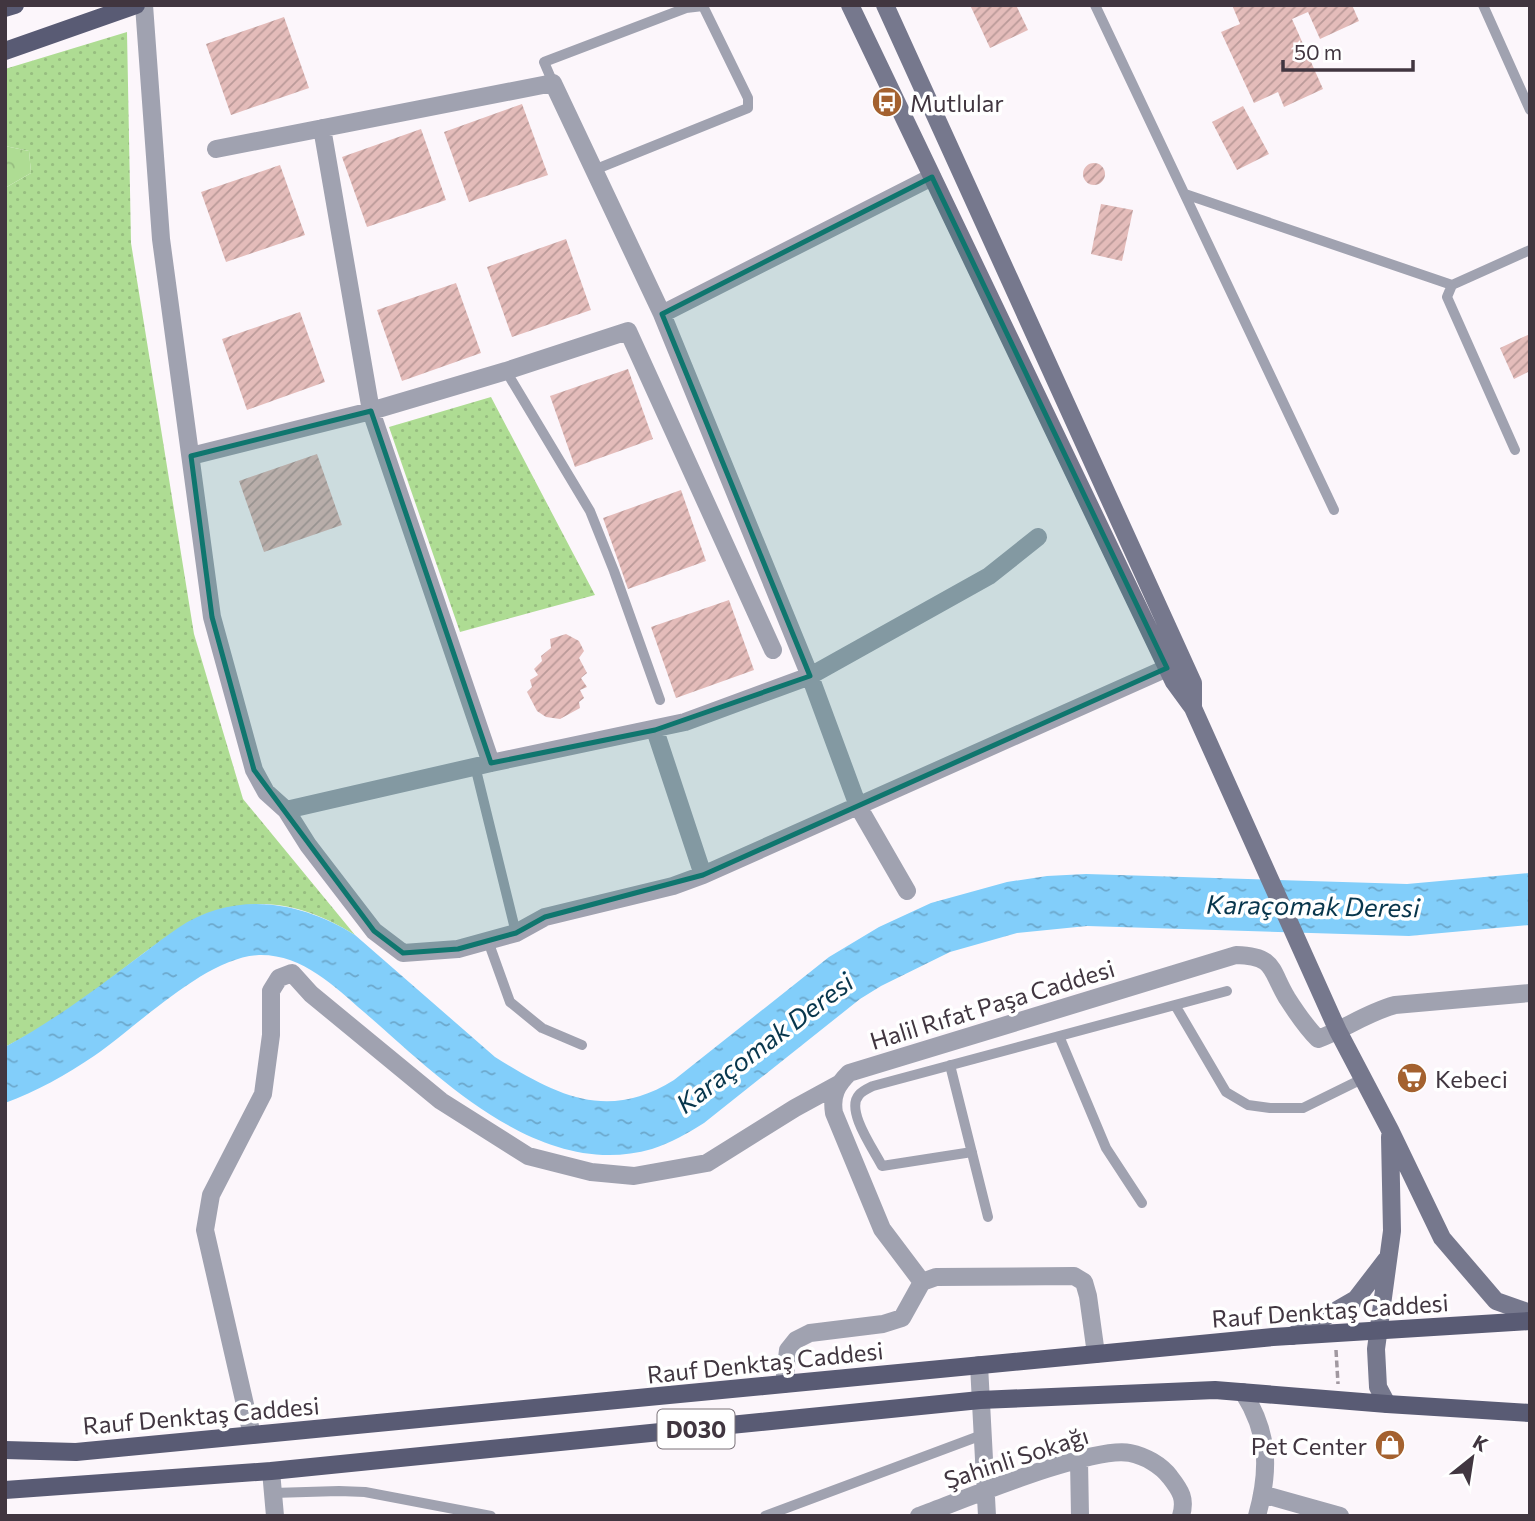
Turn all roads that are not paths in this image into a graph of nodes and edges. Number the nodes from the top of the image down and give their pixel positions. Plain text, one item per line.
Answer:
1 (15, 5) edge
2 (136, 5) edge
3 (144, 5) edge
4 (850, 5) edge
5 (885, 5) edge
6 (1096, 5) edge
7 (1483, 5) edge
8 (5, 8) edge
9 (5, 51) edge
10 (553, 83) junction
11 (1530, 110) edge
12 (322, 128) junction
13 (216, 149) dead end
14 (594, 170) junction
15 (933, 177) junction
16 (1185, 194) junction
17 (1530, 250) edge
18 (1452, 285) junction
19 (662, 314) junction
20 (506, 371) junction
21 (371, 411) junction
22 (1515, 450) dead end
23 (191, 456) junction
24 (1334, 510) dead end
25 (1038, 537) dead end
26 (773, 650) dead end
27 (1167, 668) junction
28 (810, 676) junction
29 (660, 700) dead end
30 (1193, 708) junction
31 (655, 730) junction
32 (483, 765) junction
33 (858, 806) junction
34 (286, 810) junction
35 (703, 875) junction
36 (907, 891) dead end
37 (516, 933) junction
38 (488, 941) junction
39 (1227, 991) dead end
40 (1530, 993) edge
41 (1175, 1005) junction
42 (1338, 1031) junction
43 (1059, 1036) junction
44 (582, 1045) dead end
45 (950, 1065) junction
46 (1363, 1079) junction
47 (839, 1084) junction
48 (1390, 1130) junction
49 (972, 1152) junction
50 (1142, 1203) dead end
51 (988, 1217) dead end
52 (1388, 1258) junction
53 (922, 1282) junction
54 (1530, 1313) edge
55 (1530, 1321) edge
56 (1378, 1331) junction
57 (1292, 1336) junction
58 (1096, 1354) junction
59 (979, 1365) junction
60 (784, 1384) junction
61 (1243, 1392) junction
62 (980, 1400) junction
63 (1387, 1405) junction
64 (1530, 1413) edge
65 (252, 1435) junction
66 (982, 1435) junction
67 (5, 1450) edge
68 (1079, 1460) junction
69 (271, 1471) junction
70 (5, 1490) edge
71 (986, 1491) junction
72 (273, 1493) junction
73 (1262, 1494) junction
74 (275, 1516) edge
75 (491, 1516) edge
76 (765, 1516) edge
77 (919, 1516) edge
78 (987, 1516) edge
79 (1080, 1516) edge
80 (1181, 1516) edge
81 (1257, 1516) edge
82 (1340, 1516) edge

1 - 8 main road
2 - 9 main road
3 - 23 street
4 - 15 main road
5 - 30 main road
6 - 16 lane
7 - 11 lane
10 - 12 street
10 - 14 street
10 - 14 lane
12 - 13 street
12 - 21 street
14 - 19 street
15 - 19 street
15 - 27 main road
16 - 18 lane
16 - 24 lane
17 - 18 lane
18 - 22 lane
19 - 28 street
20 - 21 street
20 - 26 street
20 - 29 lane
21 - 23 street
21 - 32 street
23 - 34 street
25 - 28 street
27 - 30 main road
27 - 33 street
28 - 31 street
28 - 33 street
30 - 42 main road
31 - 32 street
31 - 35 street
32 - 34 street
32 - 37 lane
33 - 35 street
33 - 36 street
34 - 38 street
35 - 37 street
37 - 38 street
38 - 44 lane
39 - 41 lane, Halil Rıfat Paşa Caddesi
40 - 42 street
41 - 43 lane, Halil Rıfat Paşa Caddesi
41 - 46 lane
42 - 46 main road
42 - 47 street, Halil Rıfat Paşa Caddesi
43 - 45 lane, Halil Rıfat Paşa Caddesi
43 - 50 lane, Halil Rıfat Paşa Caddesi
45 - 49 lane, Halil Rıfat Paşa Caddesi
45 - 49 lane, Halil Rıfat Paşa Caddesi
46 - 48 main road
47 - 53 street
47 - 65 street
48 - 52 main road
48 - 54 main road
49 - 51 lane, Halil Rıfat Paşa Caddesi
52 - 56 main road
52 - 57 main road
53 - 58 street
53 - 60 street
55 - 56 main road, Rauf Denktaş Caddesi
56 - 57 main road, Rauf Denktaş Caddesi
56 - 63 main road
57 - 58 main road, Rauf Denktaş Caddesi
58 - 59 main road, Rauf Denktaş Caddesi
59 - 60 main road, Rauf Denktaş Caddesi
59 - 62 street
60 - 65 main road, Rauf Denktaş Caddesi
61 - 62 main road, D030
61 - 63 main road, D030
61 - 73 street
62 - 66 street
62 - 69 main road, D030
63 - 64 main road, D030
65 - 67 main road, Rauf Denktaş Caddesi
66 - 71 street
66 - 76 lane
68 - 71 street, Şahinli Sokağı
68 - 79 street
68 - 80 street, Şahinli Sokağı
69 - 70 main road, D030
69 - 72 street
71 - 77 street, Şahinli Sokağı
71 - 78 street
72 - 74 street
72 - 75 lane
73 - 81 street
73 - 82 street

